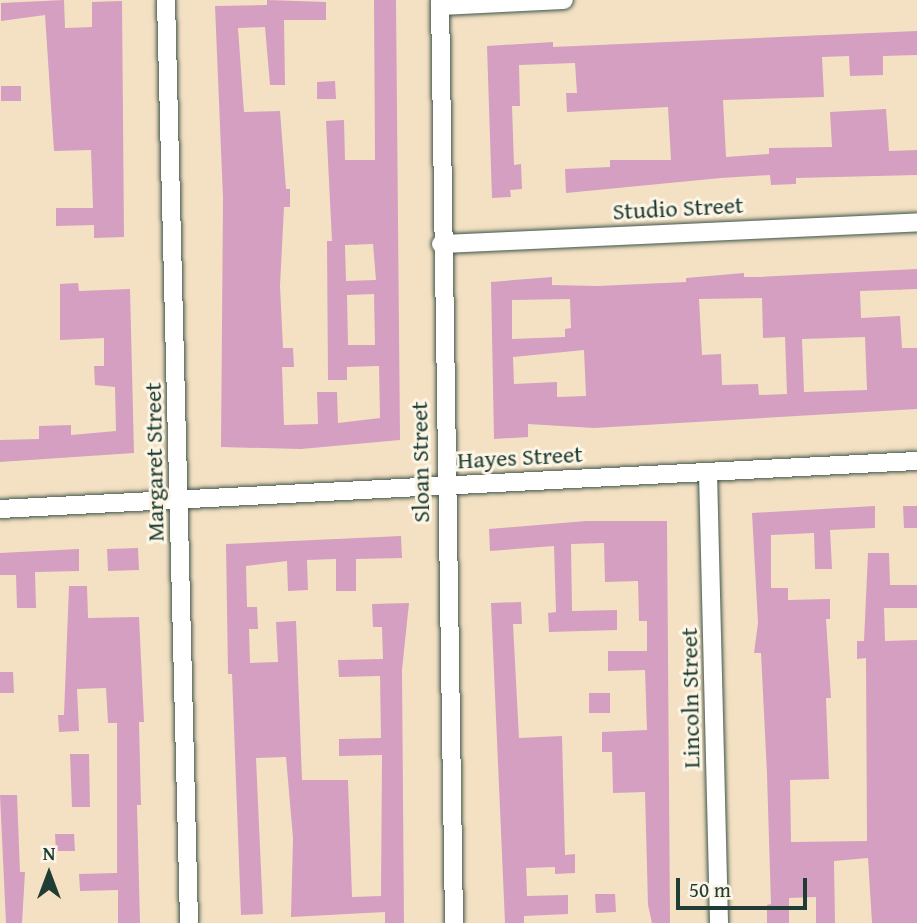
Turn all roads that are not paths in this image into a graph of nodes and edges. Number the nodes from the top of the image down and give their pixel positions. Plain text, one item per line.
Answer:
1 (166, 0) edge
2 (564, 0) edge
3 (440, 3) edge
4 (917, 222) edge
5 (441, 244) junction
6 (917, 461) edge
7 (708, 472) junction
8 (444, 485) junction
9 (179, 500) junction
10 (0, 509) edge
11 (189, 923) edge
12 (454, 923) edge
13 (719, 923) edge

1 - 9 street, Margaret Street
2 - 3 street
3 - 5 street, Sloan Street
4 - 5 street, Studio Street
5 - 8 street, Sloan Street
6 - 7 street, Hayes Street
7 - 8 street, Hayes Street
7 - 13 street, Lincoln Street
8 - 9 street, Hayes Street
8 - 12 street, Sloan Street
9 - 10 street, Hayes Street
9 - 11 street, Margaret Street

